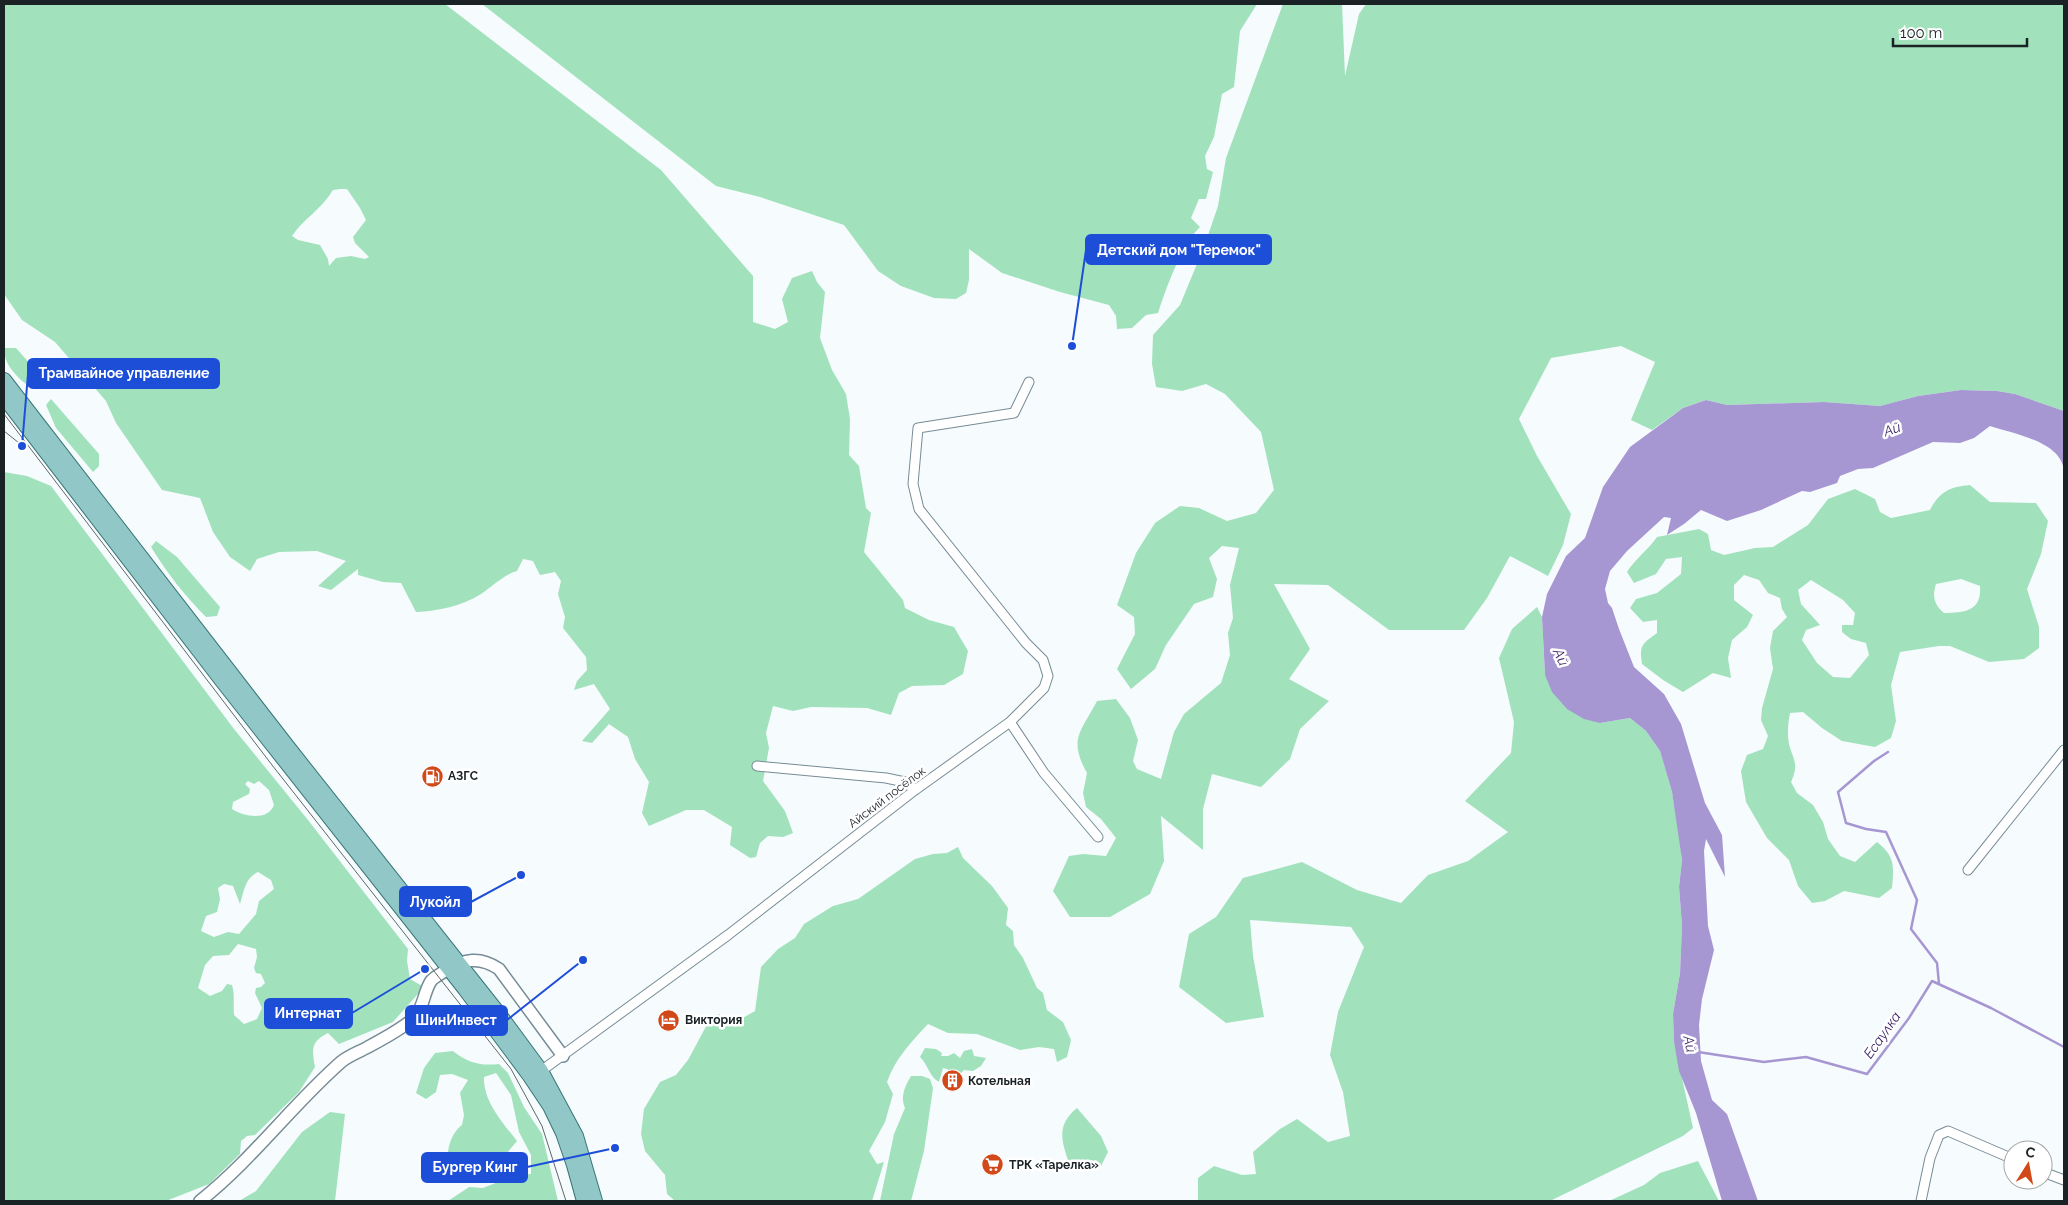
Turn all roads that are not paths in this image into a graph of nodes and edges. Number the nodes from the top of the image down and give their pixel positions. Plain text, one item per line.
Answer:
1 (4, 380) edge
2 (1029, 382) dead end
3 (7, 399) edge
4 (1010, 722) junction
5 (2064, 750) edge
6 (757, 766) dead end
7 (915, 790) junction
8 (1098, 837) dead end
9 (1968, 870) dead end
10 (458, 964) junction
11 (563, 1056) junction
12 (541, 1071) junction
13 (2003, 1155) edge
14 (200, 1201) edge
15 (584, 1201) edge
16 (595, 1201) edge
17 (1921, 1201) edge

1 - 3 main road
2 - 4 street, Айский посёлок
3 - 10 main road
4 - 7 street, Айский посёлок
4 - 8 street
5 - 9 street
6 - 7 street
7 - 11 street, Айский посёлок
10 - 11 street
10 - 12 main road
10 - 14 street
10 - 15 main road
11 - 12 street, Айский посёлок
12 - 16 main road
13 - 17 street

